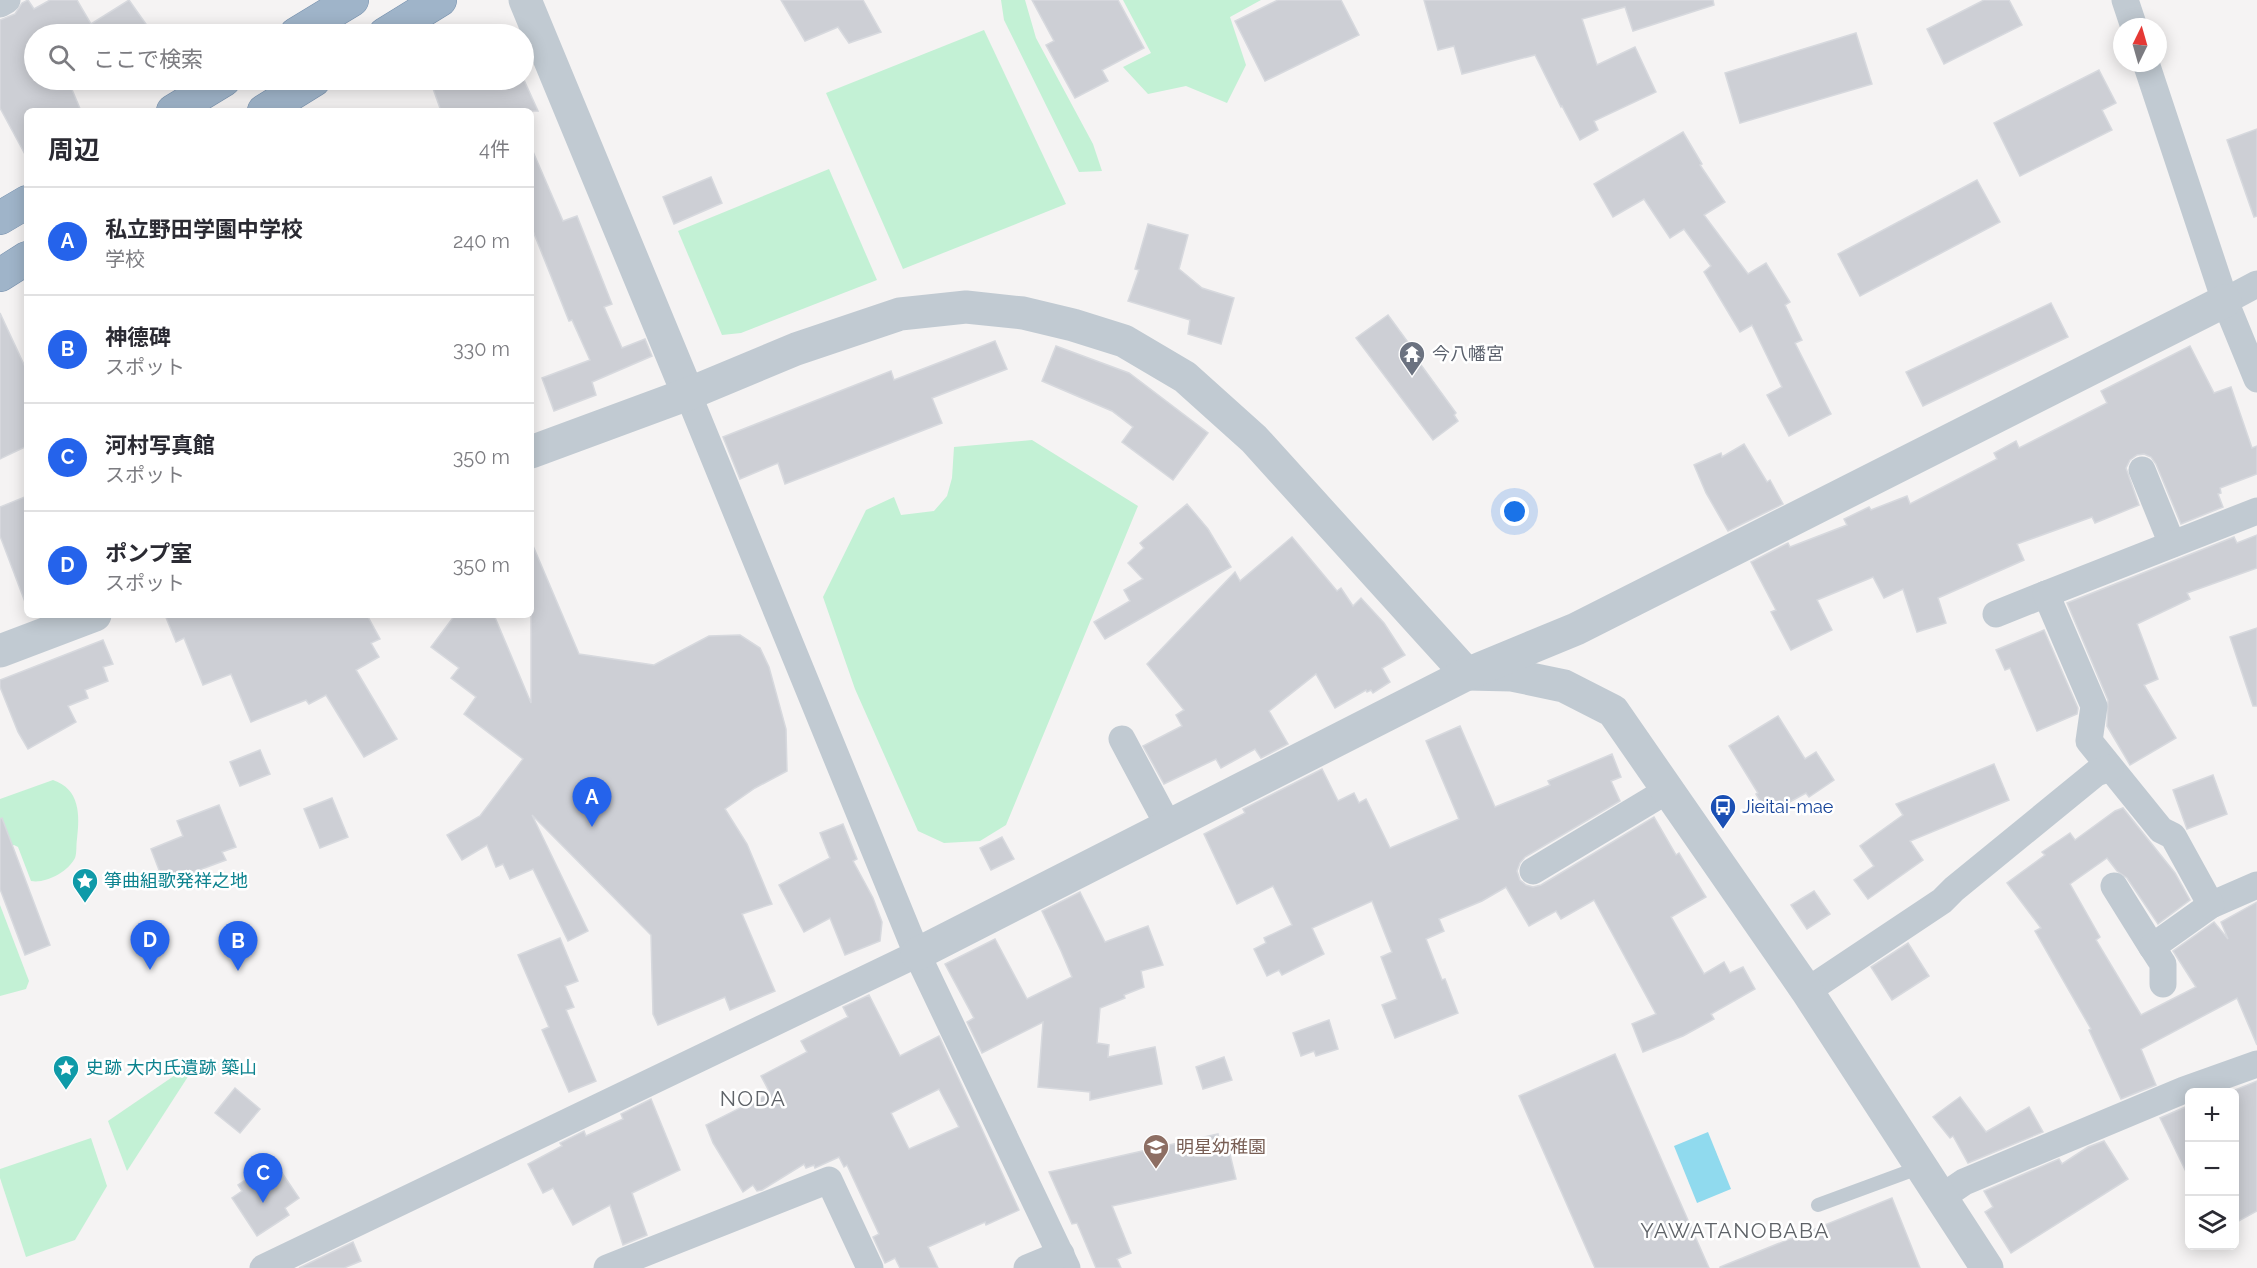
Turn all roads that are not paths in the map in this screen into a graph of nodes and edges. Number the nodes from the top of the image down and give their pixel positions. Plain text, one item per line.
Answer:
1 (7, 0) edge
2 (352, 0) edge
3 (440, 0) edge
4 (525, 0) edge
5 (2125, 0) edge
6 (0, 3) edge
7 (2131, 18) edge
8 (312, 24) edge
9 (401, 24) edge
10 (2149, 72) edge
11 (208, 90) edge
12 (298, 90) edge
13 (178, 108) edge
14 (269, 108) edge
15 (24, 204) edge
16 (0, 218) edge
17 (24, 260) edge
18 (0, 275) edge
19 (2257, 284) edge
20 (2225, 301) junction
21 (2257, 379) edge
22 (688, 394) junction
23 (534, 451) edge
24 (2142, 470) dead end
25 (2257, 511) edge
26 (2172, 544) junction
27 (2046, 594) junction
28 (1996, 614) dead end
29 (87, 618) edge
30 (0, 651) edge
31 (1467, 674) junction
32 (1122, 738) dead end
33 (2110, 768) junction
34 (1668, 789) junction
35 (1168, 825) junction
36 (1533, 871) dead end
37 (2257, 885) edge
38 (2114, 886) dead end
39 (2211, 905) junction
40 (2152, 947) junction
41 (917, 954) junction
42 (2163, 984) dead end
43 (1807, 991) junction
44 (2257, 1064) edge
45 (1921, 1167) junction
46 (1942, 1197) junction
47 (1818, 1205) dead end
48 (1064, 1261) edge
49 (263, 1268) edge
50 (607, 1268) edge
51 (870, 1268) edge
52 (1027, 1268) edge
53 (1988, 1268) edge

1 - 6 street
2 - 8 highway
3 - 9 highway
4 - 22 street
5 - 7 street
10 - 20 street
11 - 13 highway
12 - 14 highway
15 - 16 highway
17 - 18 highway
19 - 20 street
20 - 21 street
20 - 31 street
22 - 23 street
22 - 31 street
22 - 41 street
24 - 26 street
25 - 26 street
26 - 27 street
27 - 28 street
27 - 33 street
29 - 30 street
31 - 34 street
31 - 35 street
32 - 35 street
33 - 39 street
33 - 43 street
34 - 36 street
34 - 43 street
35 - 41 street
37 - 39 street
38 - 40 street
39 - 40 street
40 - 42 street
41 - 48 street
41 - 49 street
43 - 45 street
44 - 46 street
45 - 46 street
45 - 47 lane
46 - 53 street
48 - 52 street
50 - 51 street

